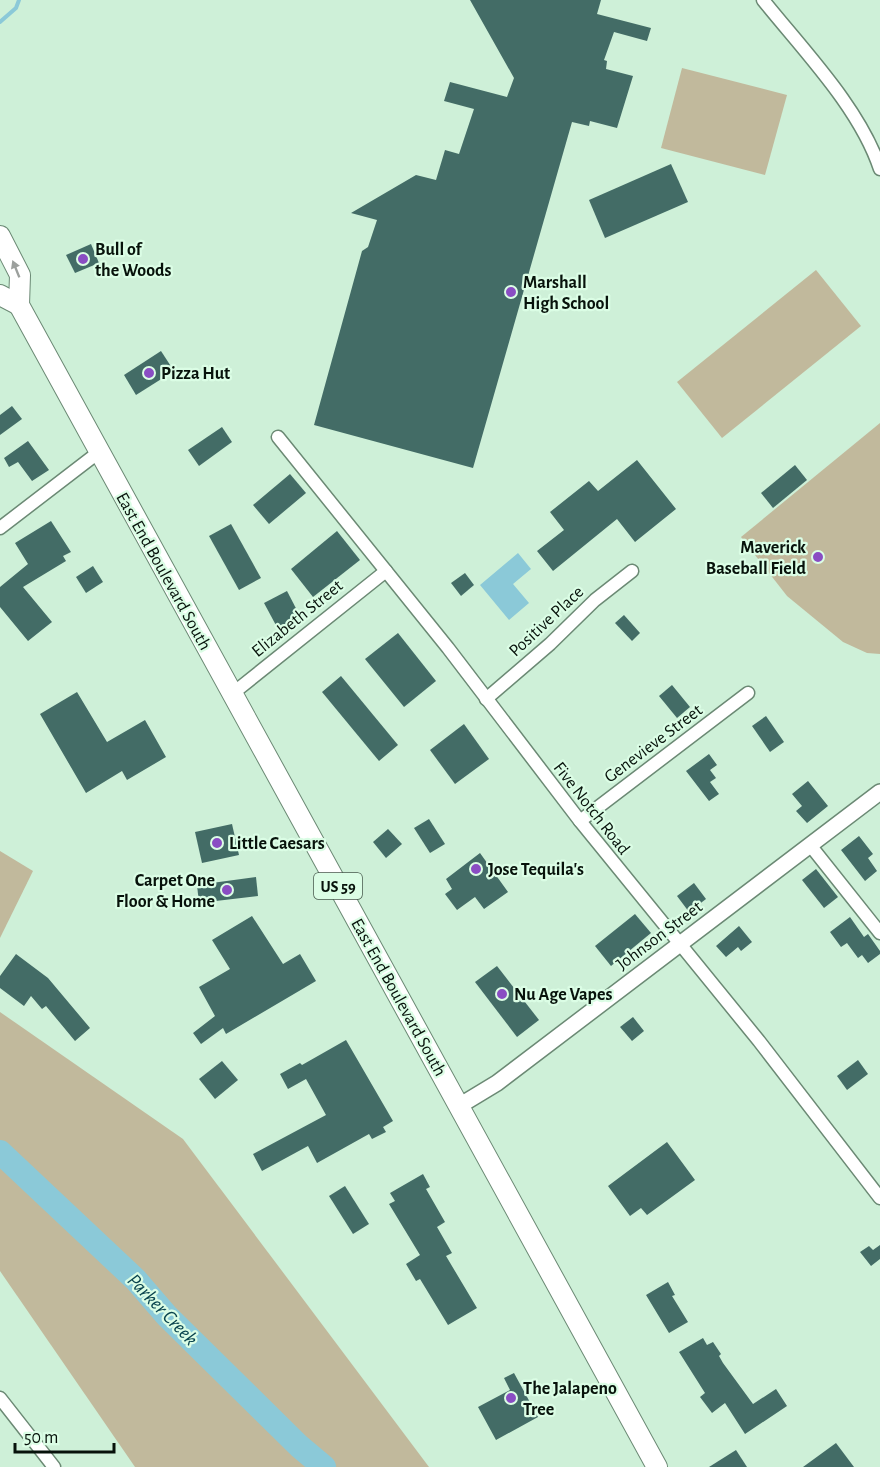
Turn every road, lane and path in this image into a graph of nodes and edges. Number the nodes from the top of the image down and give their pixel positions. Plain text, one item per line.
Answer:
1 (763, 0) edge
2 (880, 169) edge
3 (0, 237) edge
4 (0, 295) edge
5 (20, 305) junction
6 (278, 437) dead end
7 (99, 452) junction
8 (0, 528) edge
9 (386, 571) junction
10 (632, 571) dead end
11 (748, 693) dead end
12 (231, 694) junction
13 (486, 699) junction
14 (880, 792) edge
15 (580, 821) junction
16 (810, 845) junction
17 (880, 933) edge
18 (679, 944) junction
19 (459, 1106) junction
20 (880, 1198) edge
21 (0, 1398) edge
22 (54, 1467) edge
23 (657, 1467) edge

1 - 2 street
5 -> 3 highway, East End Boulevard South / US 59
4 - 5 highway
5 - 7 highway, East End Boulevard South / US 59
6 - 9 street, Five Notch Road
7 - 8 street
7 - 12 highway, East End Boulevard South / US 59
9 - 12 street, Elizabeth Street
9 - 13 street, Five Notch Road
10 - 13 street, Positive Place
11 - 15 street, Genevieve Street
12 - 19 highway, East End Boulevard South / US 59
13 - 15 street, Five Notch Road
14 - 16 street, Johnson Street
15 - 18 street, Five Notch Road
16 - 17 street
16 - 18 street, Johnson Street
18 - 19 street, Johnson Street
18 - 20 street, Five Notch Road
19 - 23 highway, East End Boulevard South / US 59
21 - 22 street

